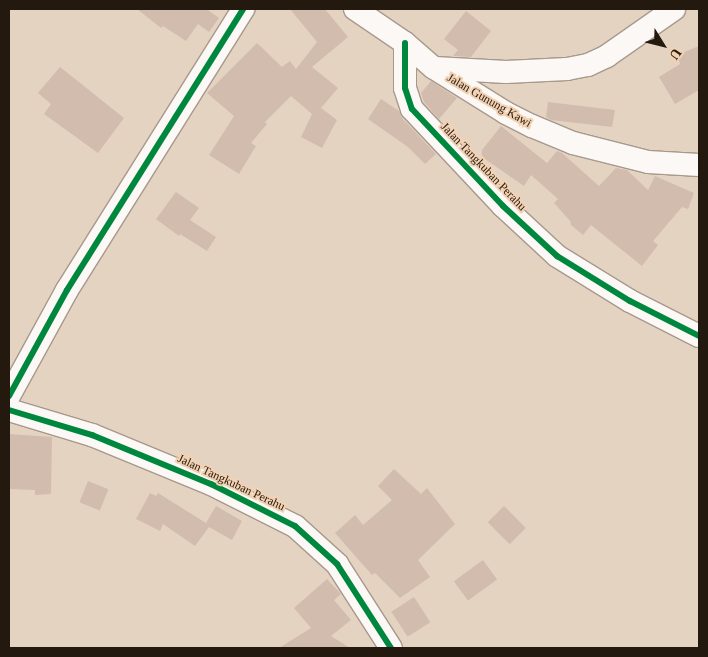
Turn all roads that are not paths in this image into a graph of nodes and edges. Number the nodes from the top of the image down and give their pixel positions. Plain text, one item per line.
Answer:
1 (243, 9) edge
2 (355, 9) edge
3 (674, 9) edge
4 (405, 43) junction
5 (434, 68) junction
6 (699, 166) edge
7 (699, 336) edge
8 (9, 396) edge
9 (9, 410) edge
10 (391, 648) edge

1 - 8 street
2 - 4 street, Jalan Gunung Kawi
3 - 5 street
4 - 5 street, Jalan Gunung Kawi
4 - 7 street, Jalan Tangkuban Perahu
5 - 6 street, Jalan Gunung Kawi
9 - 10 street, Jalan Tangkuban Perahu

